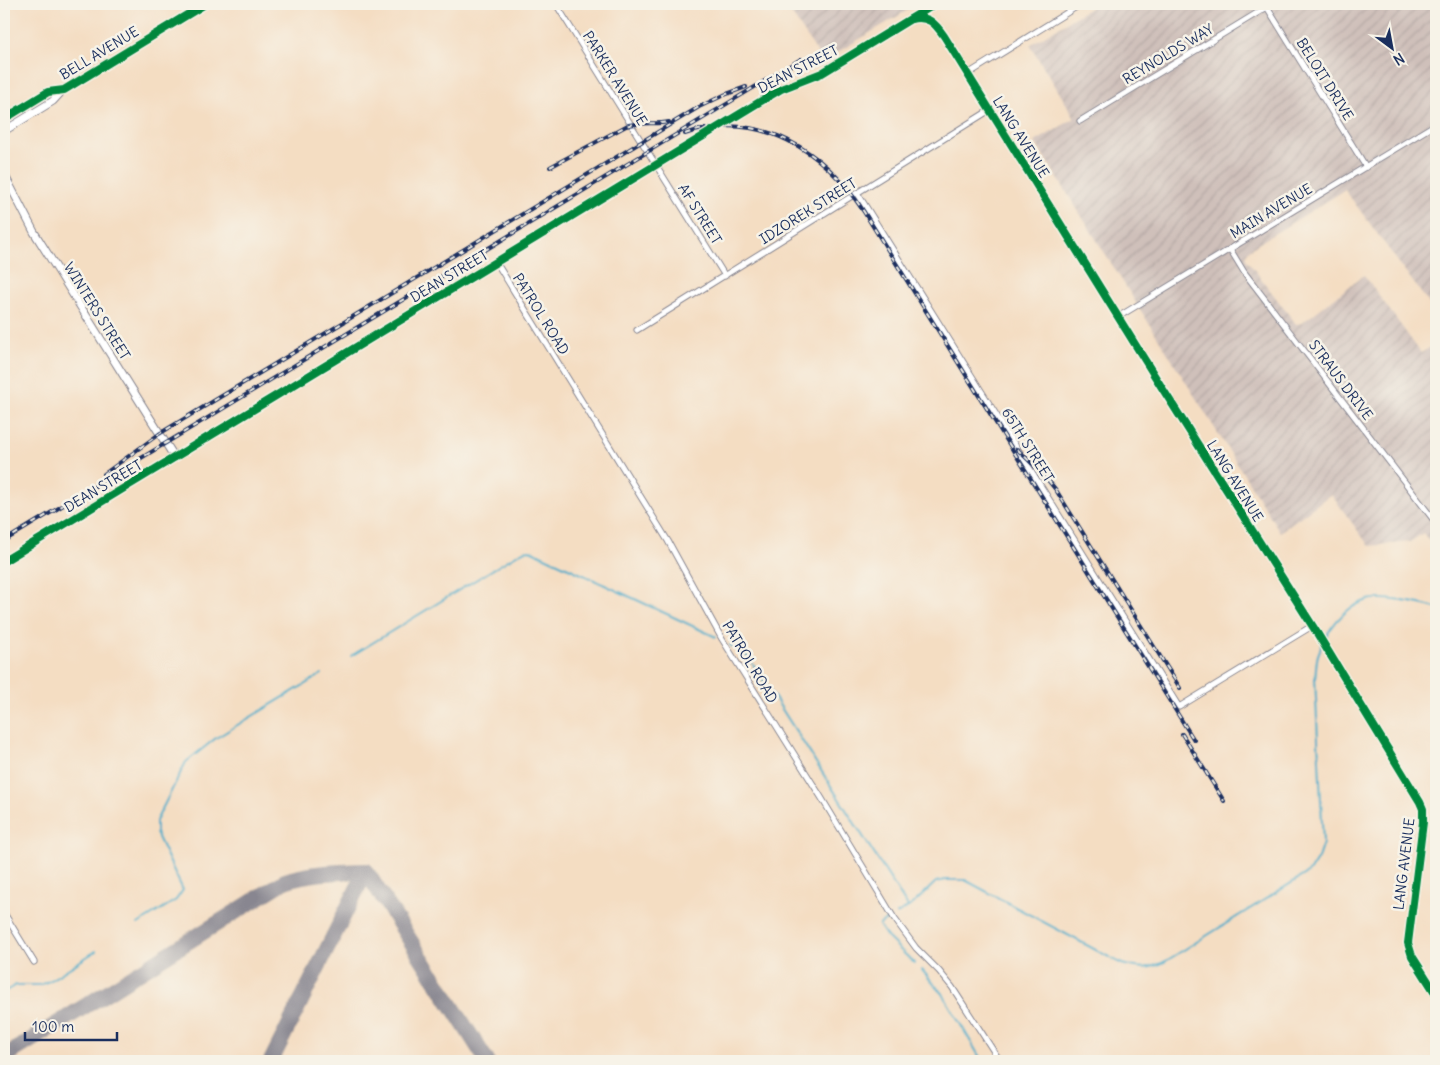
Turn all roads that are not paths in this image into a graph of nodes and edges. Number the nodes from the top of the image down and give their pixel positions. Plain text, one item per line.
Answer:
1 (205, 4) edge
2 (556, 4) edge
3 (935, 4) edge
4 (1081, 4) edge
5 (1266, 6) edge
6 (911, 19) junction
7 (968, 74) junction
8 (64, 90) junction
9 (990, 110) junction
10 (4, 119) edge
11 (1080, 121) dead end
12 (1436, 124) edge
13 (4, 131) edge
14 (656, 165) junction
15 (1366, 167) junction
16 (4, 174) edge
17 (858, 194) junction
18 (1230, 249) junction
19 (496, 262) junction
20 (725, 276) junction
21 (1118, 317) junction
22 (637, 330) dead end
23 (175, 458) junction
24 (1436, 523) edge
25 (4, 562) edge
26 (1312, 626) junction
27 (4, 913) edge
28 (34, 962) dead end
29 (1436, 994) edge
30 (1000, 1061) edge

1 - 8 street, BELL AVENUE
2 - 14 street, PARKER AVENUE
3 - 6 street, DEAN STREET
4 - 7 street
5 - 11 street, REYNOLDS WAY
5 - 15 street, BELOIT DRIVE
6 - 7 street, LANG AVENUE
6 - 14 street, DEAN STREET
7 - 9 street, LANG AVENUE
8 - 10 street, BELL AVENUE
8 - 13 street
9 - 17 street, IDZOREK STREET
9 - 21 street, LANG AVENUE
12 - 15 street, MAIN AVENUE
14 - 19 street, DEAN STREET
14 - 20 street, AF STREET
15 - 18 street, MAIN AVENUE
16 - 23 street, WINTERS STREET
17 - 20 street, IDZOREK STREET
17 - 26 street, 65TH STREET
18 - 21 street, MAIN AVENUE
18 - 24 street, STRAUS DRIVE
19 - 23 street, DEAN STREET
19 - 30 street, PATROL ROAD
20 - 22 street, IDZOREK STREET
21 - 26 street, LANG AVENUE
23 - 25 street, DEAN STREET
26 - 29 street, LANG AVENUE
27 - 28 street

